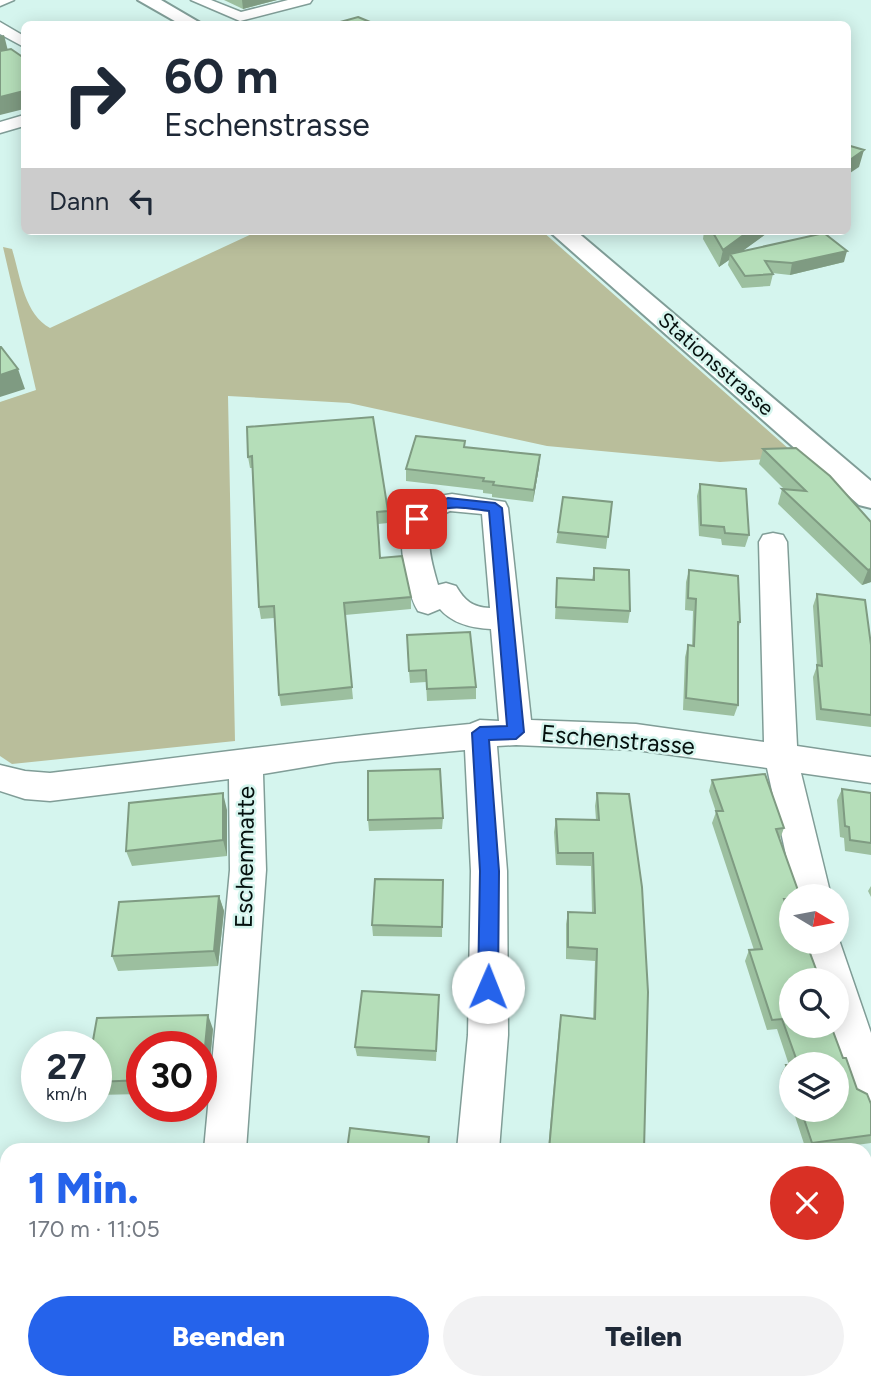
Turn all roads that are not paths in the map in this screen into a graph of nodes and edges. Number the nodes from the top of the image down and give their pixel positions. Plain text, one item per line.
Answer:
1 (7, 0) edge
2 (147, 0) edge
3 (198, 0) edge
4 (305, 0) edge
5 (0, 2) edge
6 (187, 21) edge
7 (0, 27) edge
8 (21, 40) edge
9 (21, 121) edge
10 (0, 128) edge
11 (566, 235) edge
12 (871, 498) edge
13 (773, 542) dead end
14 (506, 619) junction
15 (498, 733) junction
16 (781, 758) junction
17 (246, 764) junction
18 (871, 770) edge
19 (2, 785) edge
20 (810, 884) edge
21 (849, 1027) edge
22 (867, 1083) dead end
23 (226, 1143) edge
24 (479, 1143) edge

1 - 5 street
2 - 6 main road
3 - 4 street
7 - 8 street
9 - 10 street
11 - 12 main road, Stationsstrasse
13 - 16 street
14 - 14 street
14 - 15 street
15 - 16 street, Eschenstrasse
15 - 17 street, Eschenstrasse
15 - 24 street
16 - 18 street, Eschenstrasse
16 - 20 street
17 - 19 street, Eschenmatte
17 - 23 street, Eschenmatte
21 - 22 street

